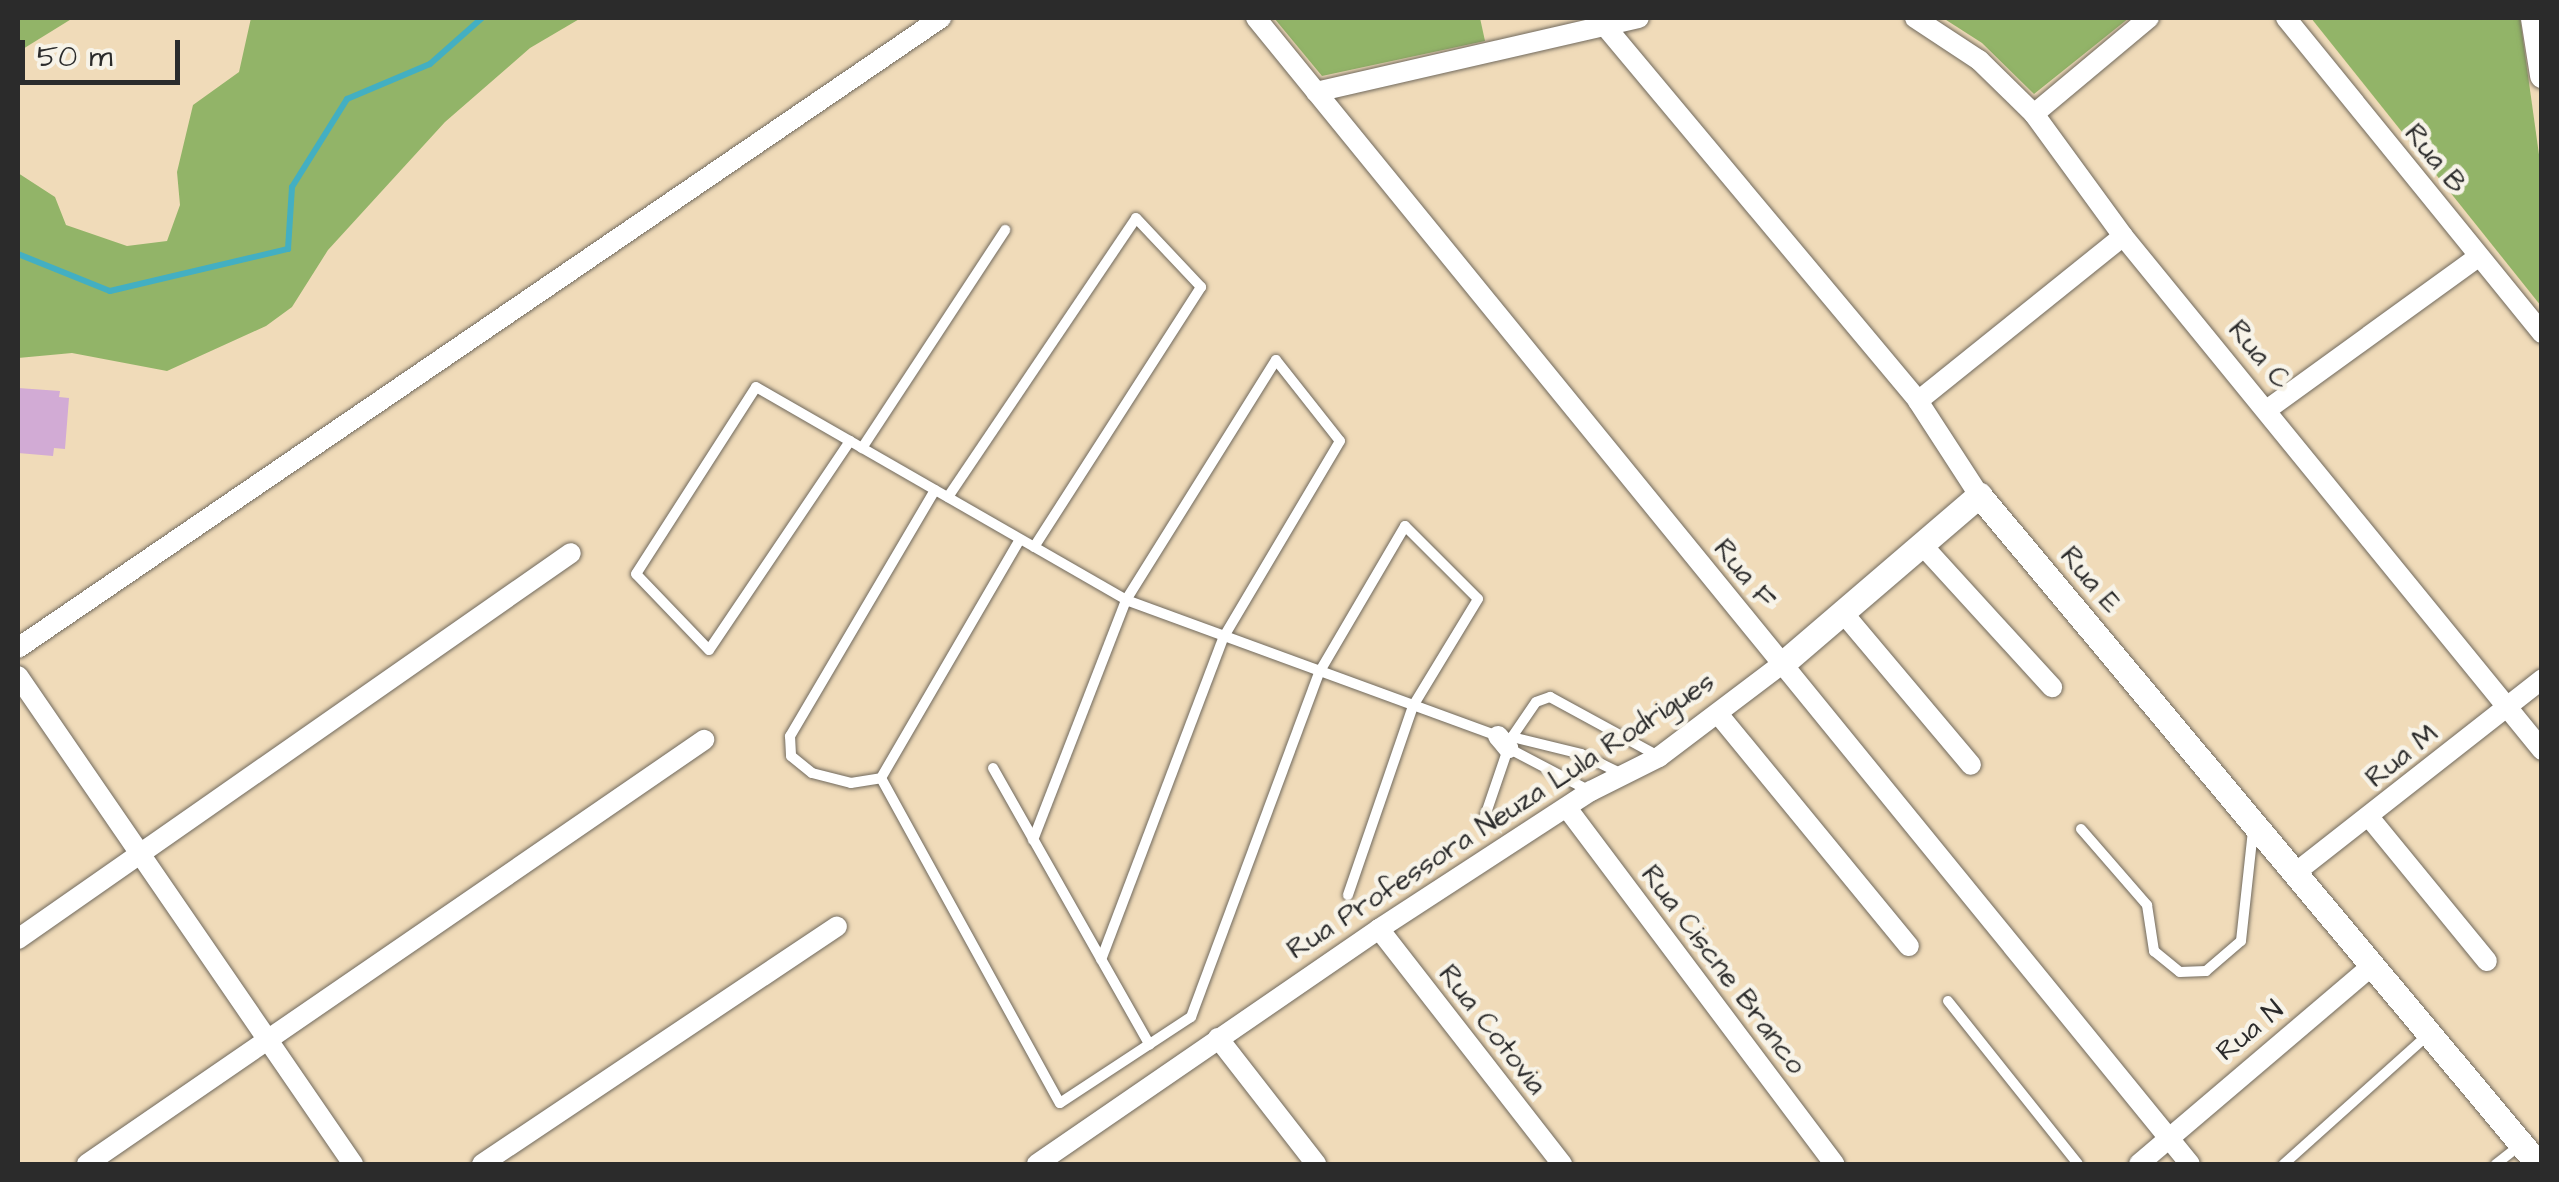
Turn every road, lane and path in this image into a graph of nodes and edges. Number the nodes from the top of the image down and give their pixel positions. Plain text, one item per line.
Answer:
1 (942, 18) edge
2 (1256, 18) edge
3 (1639, 18) edge
4 (1915, 18) edge
5 (2149, 18) edge
6 (2286, 18) edge
7 (2533, 18) edge
8 (1606, 26) junction
9 (2542, 75) edge
10 (1316, 92) junction
11 (2034, 114) junction
12 (1005, 230) dead end
13 (2123, 236) junction
14 (2478, 257) junction
15 (2542, 333) edge
16 (1918, 402) junction
17 (2268, 409) junction
18 (850, 441) junction
19 (862, 448) junction
20 (935, 490) junction
21 (1980, 495) junction
22 (948, 498) junction
23 (1020, 539) junction
24 (1034, 547) junction
25 (1924, 547) junction
26 (571, 553) dead end
27 (1126, 600) junction
28 (1844, 614) junction
29 (1224, 636) junction
30 (18, 648) edge
31 (1782, 664) junction
32 (1320, 671) junction
33 (18, 676) edge
34 (2542, 679) edge
35 (2052, 687) dead end
36 (1414, 706) junction
37 (2506, 708) junction
38 (1719, 715) junction
39 (704, 740) dead end
40 (1506, 740) junction
41 (2542, 750) edge
42 (1659, 757) junction
43 (1971, 766) dead end
44 (993, 768) dead end
45 (1625, 775) junction
46 (881, 778) junction
47 (1590, 791) junction
48 (1568, 808) junction
49 (2369, 816) junction
50 (1484, 818) dead end
51 (2254, 824) junction
52 (2081, 829) dead end
53 (1034, 840) junction
54 (141, 856) junction
55 (2294, 873) junction
56 (1348, 896) dead end
57 (836, 926) dead end
58 (1378, 928) junction
59 (18, 938) edge
60 (1909, 946) dead end
61 (1101, 959) junction
62 (2487, 962) dead end
63 (2370, 968) junction
64 (1948, 1002) dead end
65 (2430, 1034) junction
66 (1218, 1038) junction
67 (268, 1041) junction
68 (1150, 1045) junction
69 (2166, 1136) junction
70 (2521, 1144) junction
71 (1065, 1157) edge
72 (86, 1164) edge
73 (353, 1164) edge
74 (482, 1164) edge
75 (1037, 1164) edge
76 (1316, 1164) edge
77 (1562, 1164) edge
78 (1834, 1164) edge
79 (2078, 1164) edge
80 (2139, 1164) edge
81 (2190, 1164) edge
82 (2284, 1164) edge
83 (2496, 1164) edge
84 (2538, 1164) edge

1 - 30 street
2 - 10 street, Rua F
3 - 8 street
4 - 11 street, Rua C
5 - 11 street
6 - 14 street, Rua B
7 - 9 street
8 - 10 street
8 - 16 street, Rua E
10 - 31 street, Rua F
11 - 13 street, Rua C
12 - 19 lane
13 - 16 street
13 - 17 street, Rua C
14 - 15 street, Rua B
14 - 17 street
16 - 21 street, Rua E
17 - 37 street, Rua C
18 - 18 lane
18 - 19 lane
19 - 20 lane
20 - 22 lane
20 - 46 lane
21 - 25 street, Rua Professora Neuza Lula Rodrigues
21 - 51 street, Rua E
22 - 23 lane
22 - 24 lane
23 - 24 lane
23 - 46 lane
24 - 27 lane
25 - 28 street, Rua Professora Neuza Lula Rodrigues
25 - 35 street
26 - 54 street
27 - 29 lane
27 - 29 lane
27 - 53 lane
28 - 31 street, Rua Professora Neuza Lula Rodrigues
28 - 43 street
29 - 32 lane
29 - 61 lane
31 - 38 street, Rua Professora Neuza Lula Rodrigues
31 - 69 street, Rua F
32 - 36 lane
32 - 36 lane
32 - 68 lane
33 - 54 street
34 - 37 street, Rua M
36 - 40 lane
36 - 56 lane
37 - 41 street, Rua C
37 - 49 street, Rua M
38 - 42 street, Rua Professora Neuza Lula Rodrigues
38 - 60 street
39 - 67 street
40 - 42 lane
40 - 45 lane
40 - 47 lane
40 - 50 lane
42 - 45 street, Rua Professora Neuza Lula Rodrigues
44 - 53 lane
45 - 47 street, Rua Professora Neuza Lula Rodrigues
46 - 68 lane
47 - 48 street, Rua Professora Neuza Lula Rodrigues
48 - 58 street, Rua Professora Neuza Lula Rodrigues
48 - 78 street, Rua Ciscne Branco
49 - 55 street, Rua M
49 - 62 street
51 - 52 lane
51 - 55 street, Rua E
53 - 61 lane
54 - 59 street
54 - 67 street
55 - 63 street, Rua E
57 - 74 street
58 - 66 street, Rua Professora Neuza Lula Rodrigues
58 - 77 street, Rua Cotovia
61 - 68 lane
63 - 65 street, Rua E
63 - 69 street, Rua N
64 - 79 lane
65 - 70 street, Rua E
65 - 82 lane
66 - 71 street, Rua Professora Neuza Lula Rodrigues
66 - 76 street
67 - 72 street
67 - 73 street
69 - 80 street, Rua N
69 - 81 street, Rua F
70 - 83 lane
70 - 84 street, Rua E
71 - 75 street, Rua Professora Neuza Lula Rodrigues

